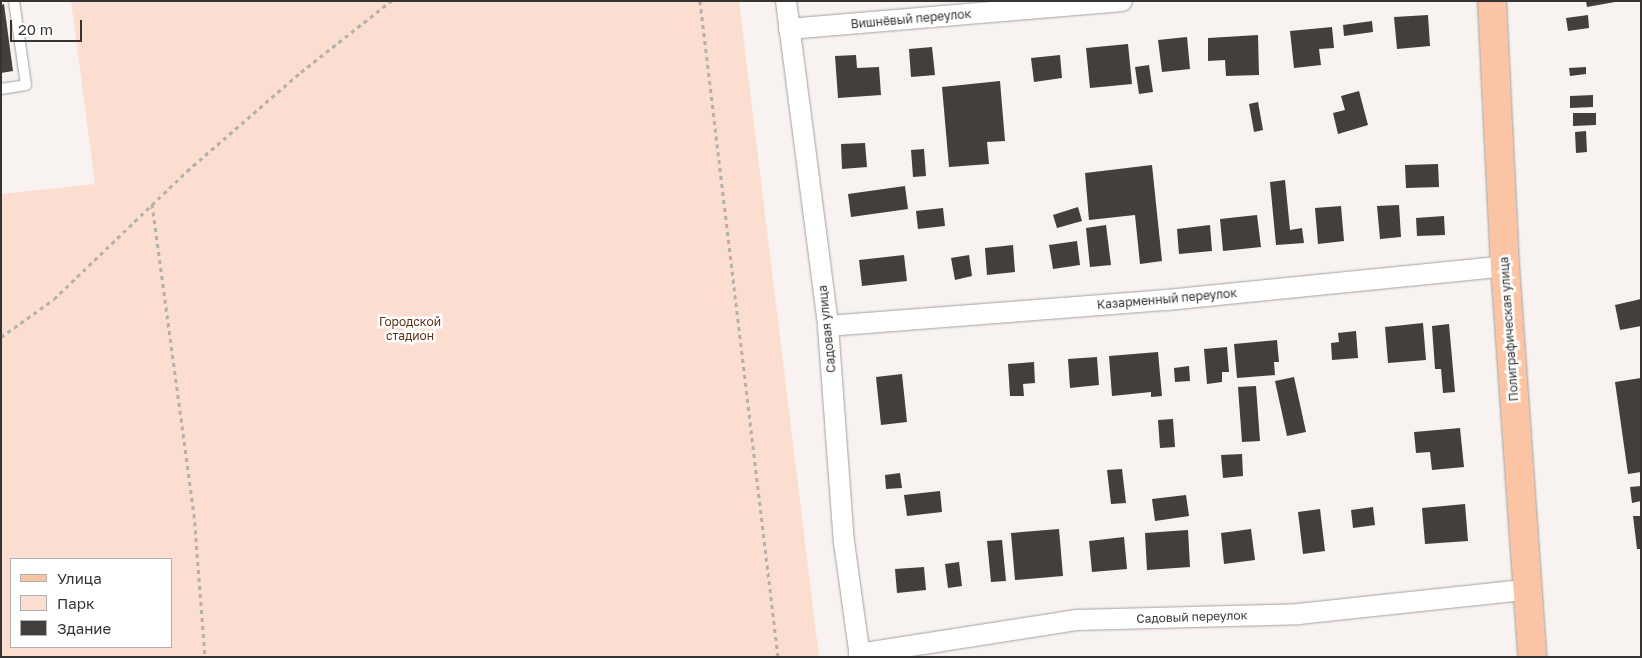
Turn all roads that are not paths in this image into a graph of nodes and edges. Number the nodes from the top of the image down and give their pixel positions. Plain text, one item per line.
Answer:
1 (14, 1) edge
2 (786, 1) edge
3 (1122, 1) edge
4 (1492, 1) edge
5 (789, 29) junction
6 (1, 89) edge
7 (1505, 266) junction
8 (828, 326) junction
9 (1525, 590) junction
10 (860, 656) edge
11 (1532, 657) edge

1 - 6 lane
2 - 5 street, Садовая улица
3 - 5 street, Вишнёвый переулок
4 - 7 main road, Полиграфическая улица
5 - 8 street, Садовая улица
7 - 8 street, Казарменный переулок
7 - 9 main road, Полиграфическая улица
8 - 10 street, Садовая улица
9 - 10 street, Садовый переулок
9 - 11 main road, Полиграфическая улица

